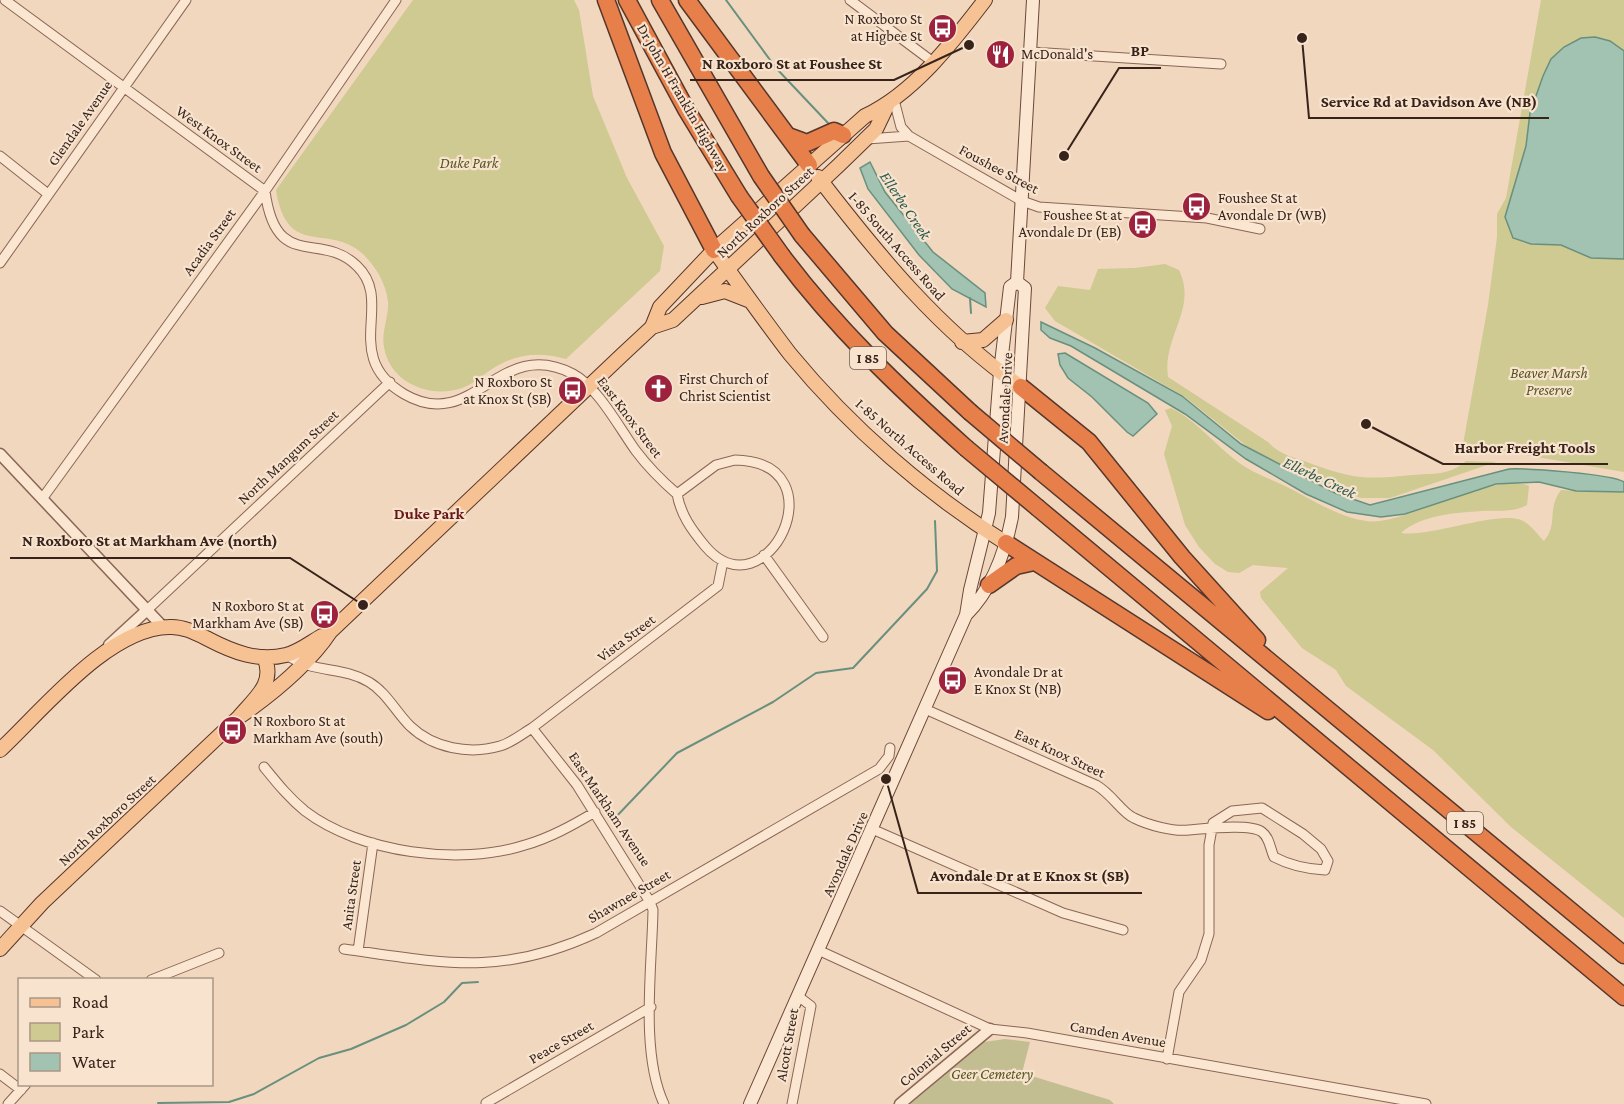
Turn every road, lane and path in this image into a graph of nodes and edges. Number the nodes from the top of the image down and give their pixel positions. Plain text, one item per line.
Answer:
1 (5, 0) edge
2 (186, 0) edge
3 (396, 0) edge
4 (606, 0) edge
5 (627, 0) edge
6 (660, 0) edge
7 (687, 0) edge
8 (850, 0) edge
9 (985, 0) edge
10 (1033, 0) edge
11 (16, 3) edge
12 (1031, 52) junction
13 (933, 62) junction
14 (1221, 64) dead end
15 (123, 88) junction
16 (890, 103) junction
17 (843, 135) junction
18 (788, 136) junction
19 (909, 136) junction
20 (865, 139) junction
21 (0, 156) edge
22 (809, 165) junction
23 (822, 182) junction
24 (266, 190) junction
25 (48, 194) junction
26 (1022, 201) junction
27 (1260, 229) dead end
28 (714, 250) junction
29 (0, 263) edge
30 (728, 269) junction
31 (1017, 282) junction
32 (697, 299) junction
33 (752, 302) junction
34 (1006, 320) junction
35 (652, 327) junction
36 (963, 342) junction
37 (1000, 372) junction
38 (390, 382) junction
39 (589, 387) junction
40 (1021, 387) junction
41 (0, 454) edge
42 (677, 494) junction
43 (42, 499) junction
44 (985, 530) junction
45 (1006, 543) junction
46 (764, 555) junction
47 (723, 561) junction
48 (1034, 562) junction
49 (989, 585) junction
50 (146, 611) junction
51 (966, 615) junction
52 (163, 627) junction
53 (330, 632) junction
54 (823, 637) dead end
55 (102, 653) junction
56 (287, 655) junction
57 (266, 662) junction
58 (301, 665) junction
59 (1305, 690) junction
60 (925, 709) junction
61 (239, 717) junction
62 (532, 728) junction
63 (4, 746) edge
64 (890, 748) dead end
65 (1329, 751) junction
66 (264, 767) dead end
67 (595, 812) junction
68 (1211, 828) junction
69 (872, 829) junction
70 (373, 843) junction
71 (650, 902) junction
72 (0, 911) edge
73 (20, 926) junction
74 (1123, 930) dead end
75 (344, 949) dead end
76 (0, 950) edge
77 (818, 950) junction
78 (358, 951) junction
79 (219, 953) dead end
80 (1624, 955) edge
81 (93, 978) edge
82 (156, 978) edge
83 (798, 996) junction
84 (1624, 996) edge
85 (651, 1007) junction
86 (990, 1029) junction
87 (1167, 1059) junction
88 (0, 1074) edge
89 (18, 1084) edge
90 (24, 1087) edge
91 (486, 1103) edge
92 (8, 1104) edge
93 (664, 1104) edge
94 (750, 1104) edge
95 (792, 1104) edge
96 (900, 1104) edge
97 (1426, 1104) edge

1 - 11 street, West Knox Street
2 - 15 street, Glendale Avenue
3 - 24 street, Acadia Street
4 - 28 highway
5 - 65 highway, Dr John H Franklin Highway / I 85, bridge
6 - 59 highway, Dr John H Franklin Highway / I 85, bridge
7 - 18 highway
8 - 13 street
9 - 13 main road, North Roxboro Street
10 - 12 main road, Avondale Drive
11 - 15 street, West Knox Street
12 - 14 street
12 - 26 main road, Avondale Drive
13 - 16 main road, North Roxboro Street
15 - 24 street, West Knox Street
15 - 25 street, Glendale Avenue
16 - 17 main road, North Roxboro Street
16 - 19 street
16 - 20 main road, North Roxboro Street
17 - 18 highway
17 - 22 main road, North Roxboro Street
18 - 22 highway
19 - 20 street
19 - 26 street, Foushee Street
20 - 23 main road, North Roxboro Street
21 - 25 street
22 - 23 main road, I-85 South Access Road
22 - 28 main road, North Roxboro Street
23 - 30 main road, North Roxboro Street
23 - 36 main road, I-85 South Access Road
24 - 38 street, West Knox Street
24 - 43 street, Acadia Street
25 - 29 street, Glendale Avenue
26 - 27 street, Foushee Street
26 - 31 main road, Avondale Drive
28 - 30 main road, I-85 North Access Road
28 - 35 main road, North Roxboro Street
30 - 32 main road, North Roxboro Street
30 - 33 main road, I-85 North Access Road
31 - 34 main road, Avondale Drive
31 - 40 main road, Avondale Drive
32 - 33 main road
32 - 35 main road, North Roxboro Street
33 - 44 main road, I-85 North Access Road
34 - 36 main road
34 - 37 main road, Avondale Drive
35 - 39 main road, North Roxboro Street
36 - 37 main road, I-85 South Access Road
37 - 40 main road, I-85 South Access Road
37 - 44 main road, Avondale Drive
38 - 39 street, East Knox Street
38 - 50 street, North Mangum Street
39 - 42 street, East Knox Street
39 - 53 main road, North Roxboro Street
40 - 45 main road, Avondale Drive
40 - 59 highway
41 - 43 street
42 - 46 street
42 - 47 street
43 - 50 street
44 - 45 main road, I-85 North Access Road
44 - 51 main road, Avondale Drive
45 - 48 highway
45 - 49 main road, Avondale Drive
46 - 47 street
46 - 54 street
47 - 62 street, Vista Street
48 - 49 highway
48 - 65 highway
49 - 51 main road, Avondale Drive
50 - 52 street
50 - 55 street, North Mangum Street
51 - 60 main road, Avondale Drive
52 - 55 main road, North Mangum Street
52 - 57 main road
53 - 56 main road
53 - 58 main road, North Roxboro Street
55 - 63 main road, North Mangum Street
56 - 57 main road
56 - 58 street
57 - 58 main road
57 - 61 main road, North Roxboro Street
58 - 61 main road, North Roxboro Street
58 - 62 street
59 - 80 highway, I 85
60 - 68 street, East Knox Street
60 - 69 main road, Avondale Drive
61 - 73 main road, North Roxboro Street
62 - 67 street, East Markham Avenue
64 - 71 street, Shawnee Street
65 - 84 highway, I 85
66 - 70 street
67 - 70 street
67 - 71 street, East Markham Avenue
68 - 68 street, East Knox Street
68 - 87 street
69 - 74 street
69 - 77 main road, Avondale Drive
70 - 78 street, Anita Street
71 - 78 street, Shawnee Street
71 - 85 street, East Markham Avenue
72 - 73 street
73 - 76 main road, North Roxboro Street
73 - 81 street
75 - 78 street, Shawnee Street
77 - 83 main road, Avondale Drive
77 - 86 street, Camden Avenue
79 - 82 street
83 - 94 main road, Avondale Drive
83 - 95 street, Alcott Street
85 - 91 street, Peace Street
85 - 93 street, East Markham Avenue
86 - 87 street, Camden Avenue
86 - 96 street, Colonial Street
87 - 97 street, Camden Avenue
88 - 89 street
90 - 92 street

